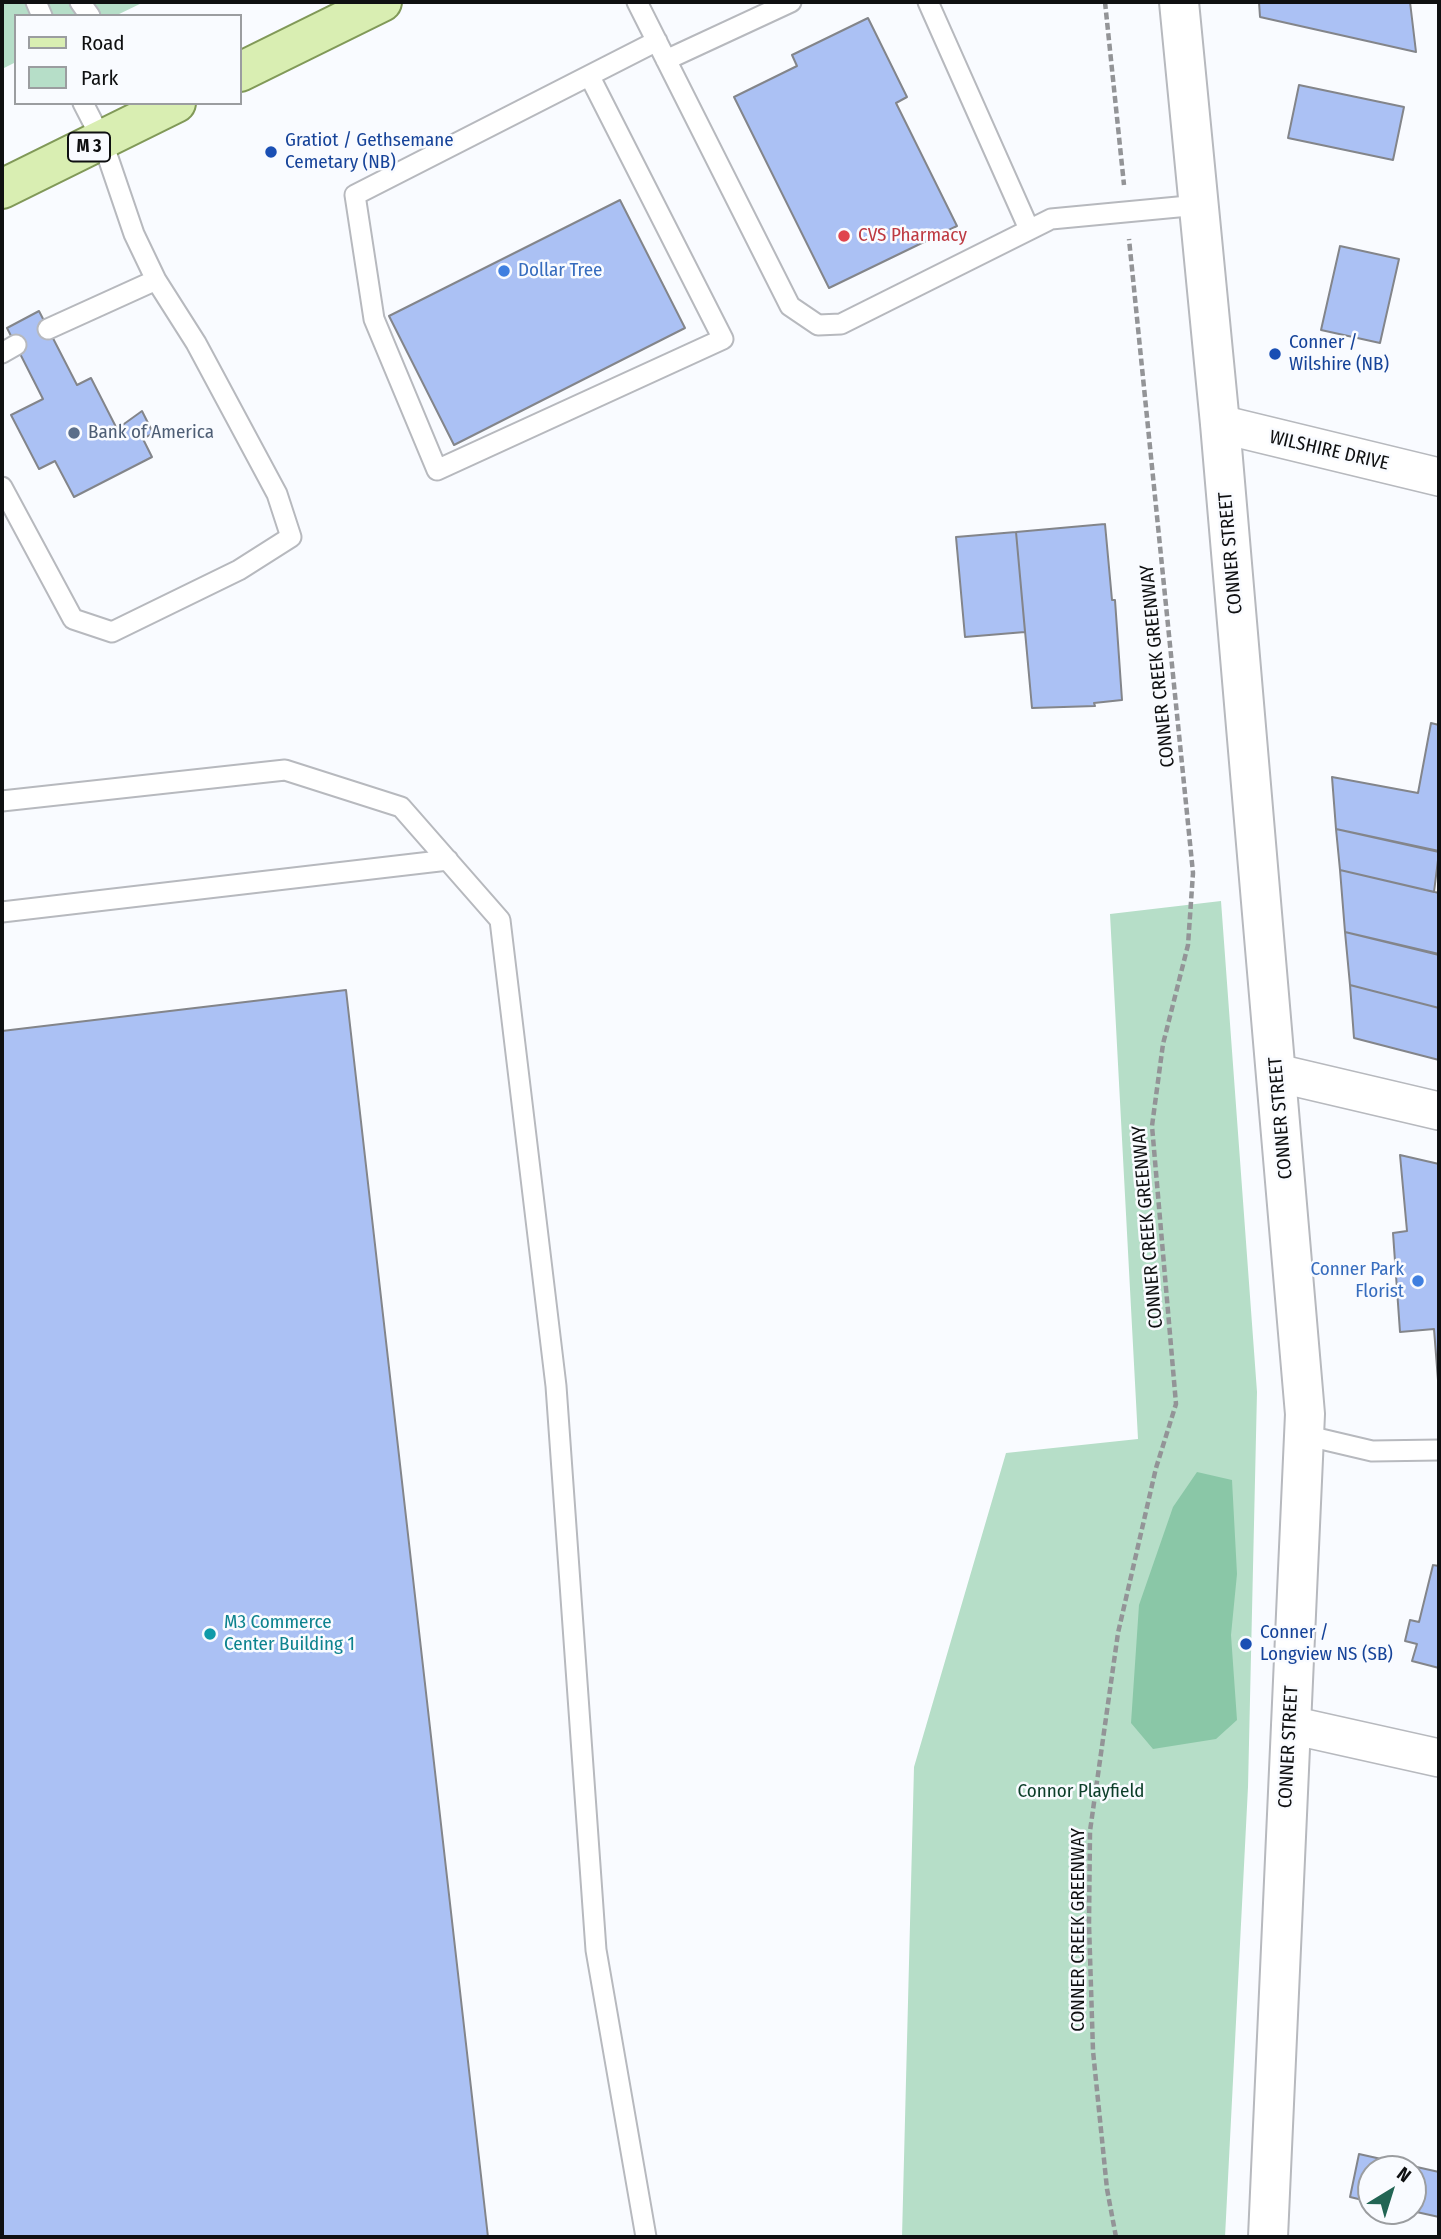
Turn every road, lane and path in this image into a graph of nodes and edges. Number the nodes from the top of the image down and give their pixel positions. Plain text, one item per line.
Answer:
1 (382, 2) edge
2 (637, 2) edge
3 (791, 2) edge
4 (928, 2) edge
5 (1105, 2) edge
6 (1179, 2) edge
7 (657, 41) junction
8 (666, 60) junction
9 (242, 71) edge
10 (590, 77) junction
11 (84, 105) edge
12 (167, 105) edge
13 (135, 112) edge
14 (102, 140) junction
15 (2, 189) edge
16 (1199, 205) junction
17 (1127, 212) junction
18 (1029, 229) junction
19 (156, 280) junction
20 (48, 329) dead end
21 (1220, 424) junction
22 (1439, 477) edge
23 (2, 487) edge
24 (3, 797) edge
25 (448, 860) junction
26 (2, 912) edge
27 (1277, 1073) junction
28 (1439, 1111) edge
29 (1304, 1435) junction
30 (1439, 1450) edge
31 (1290, 1725) junction
32 (1439, 1758) edge
33 (646, 2237) edge
34 (1116, 2237) edge
35 (1268, 2237) edge

1 - 9 main road
2 - 7 lane
3 - 8 lane
4 - 18 lane
5 - 17 path, CONNER CREEK GREENWAY
6 - 16 main road, CONNER STREET
7 - 8 lane
7 - 10 lane
8 - 18 lane
10 - 10 lane
11 - 14 lane
12 - 13 main road, M 3
13 - 14 main road, M 3
14 - 15 main road, M 3
14 - 19 lane
16 - 17 lane
16 - 21 main road, CONNER STREET
17 - 18 lane
17 - 34 path, CONNER CREEK GREENWAY
19 - 20 lane
19 - 23 lane
21 - 22 street, WILSHIRE DRIVE
21 - 27 main road, CONNER STREET
24 - 25 lane
25 - 26 lane
25 - 33 lane
27 - 28 street
27 - 29 main road, CONNER STREET
29 - 30 lane
29 - 31 main road, CONNER STREET
31 - 32 street
31 - 35 main road, CONNER STREET

